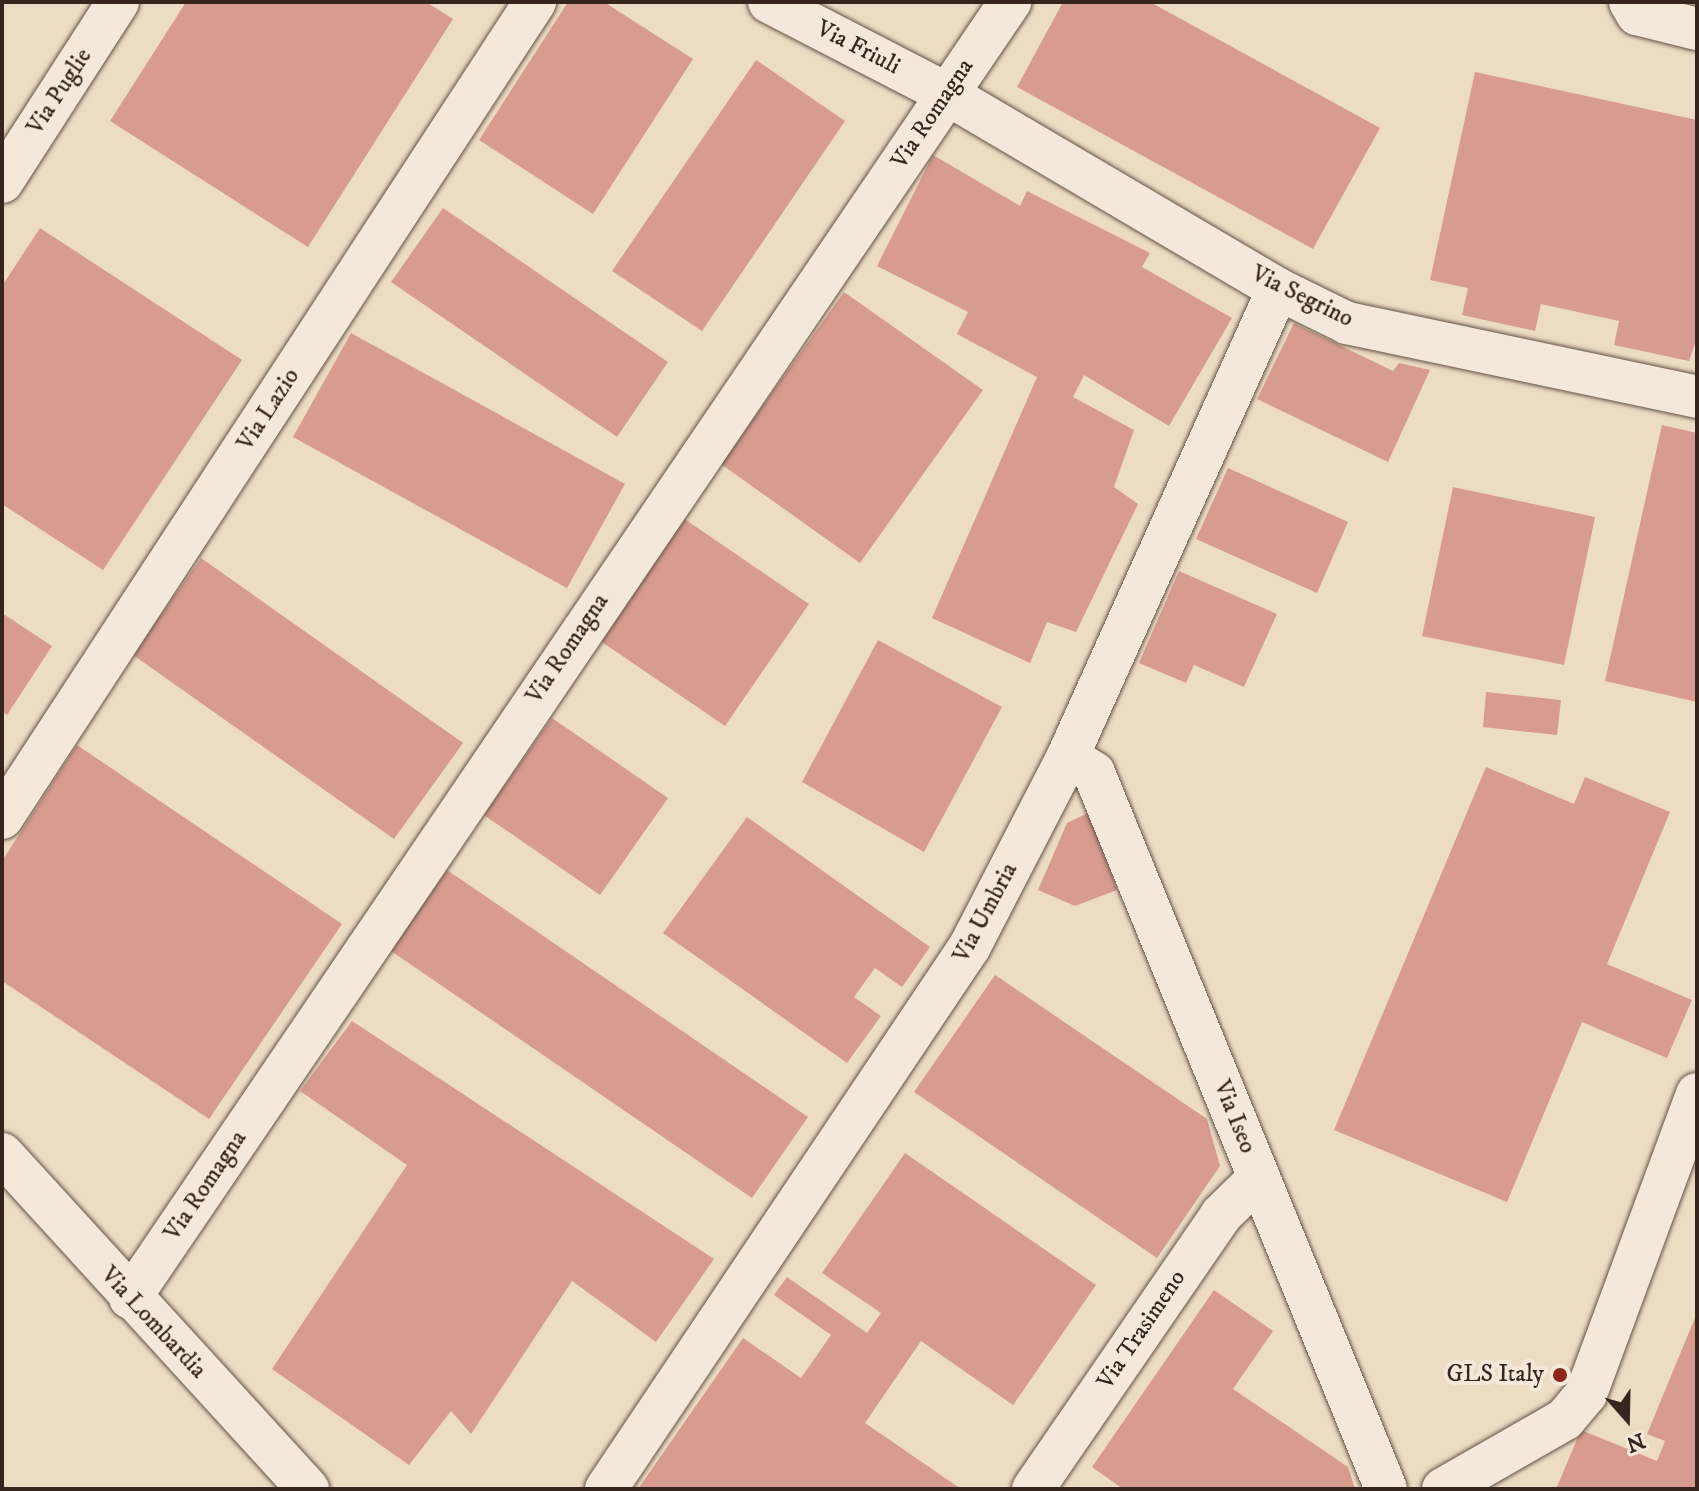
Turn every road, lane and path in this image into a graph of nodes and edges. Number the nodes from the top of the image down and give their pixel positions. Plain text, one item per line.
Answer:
1 (118, 2) edge
2 (535, 2) edge
3 (769, 2) edge
4 (1010, 2) edge
5 (1630, 2) edge
6 (1697, 29) edge
7 (947, 94) junction
8 (2, 182) edge
9 (1278, 289) junction
10 (1697, 397) edge
11 (1068, 756) junction
12 (2, 818) edge
13 (1697, 1094) edge
14 (2, 1154) edge
15 (1259, 1178) junction
16 (130, 1298) junction
17 (308, 1489) edge
18 (606, 1489) edge
19 (1033, 1489) edge
20 (1386, 1489) edge
21 (1443, 1489) edge

1 - 8 street, Via Puglie
2 - 12 street, Via Lazio
3 - 7 street, Via Friuli
4 - 7 street, Via Romagna
5 - 6 street
7 - 9 street, Via Segrino
7 - 16 street, Via Romagna
9 - 10 street, Via Segrino
9 - 11 street, Via Umbria
11 - 15 street, Via Iseo
11 - 18 street, Via Umbria
13 - 21 street
14 - 16 street, Via Lombardia
15 - 19 street, Via Trasimeno
15 - 20 street, Via Iseo
16 - 17 street, Via Lombardia

